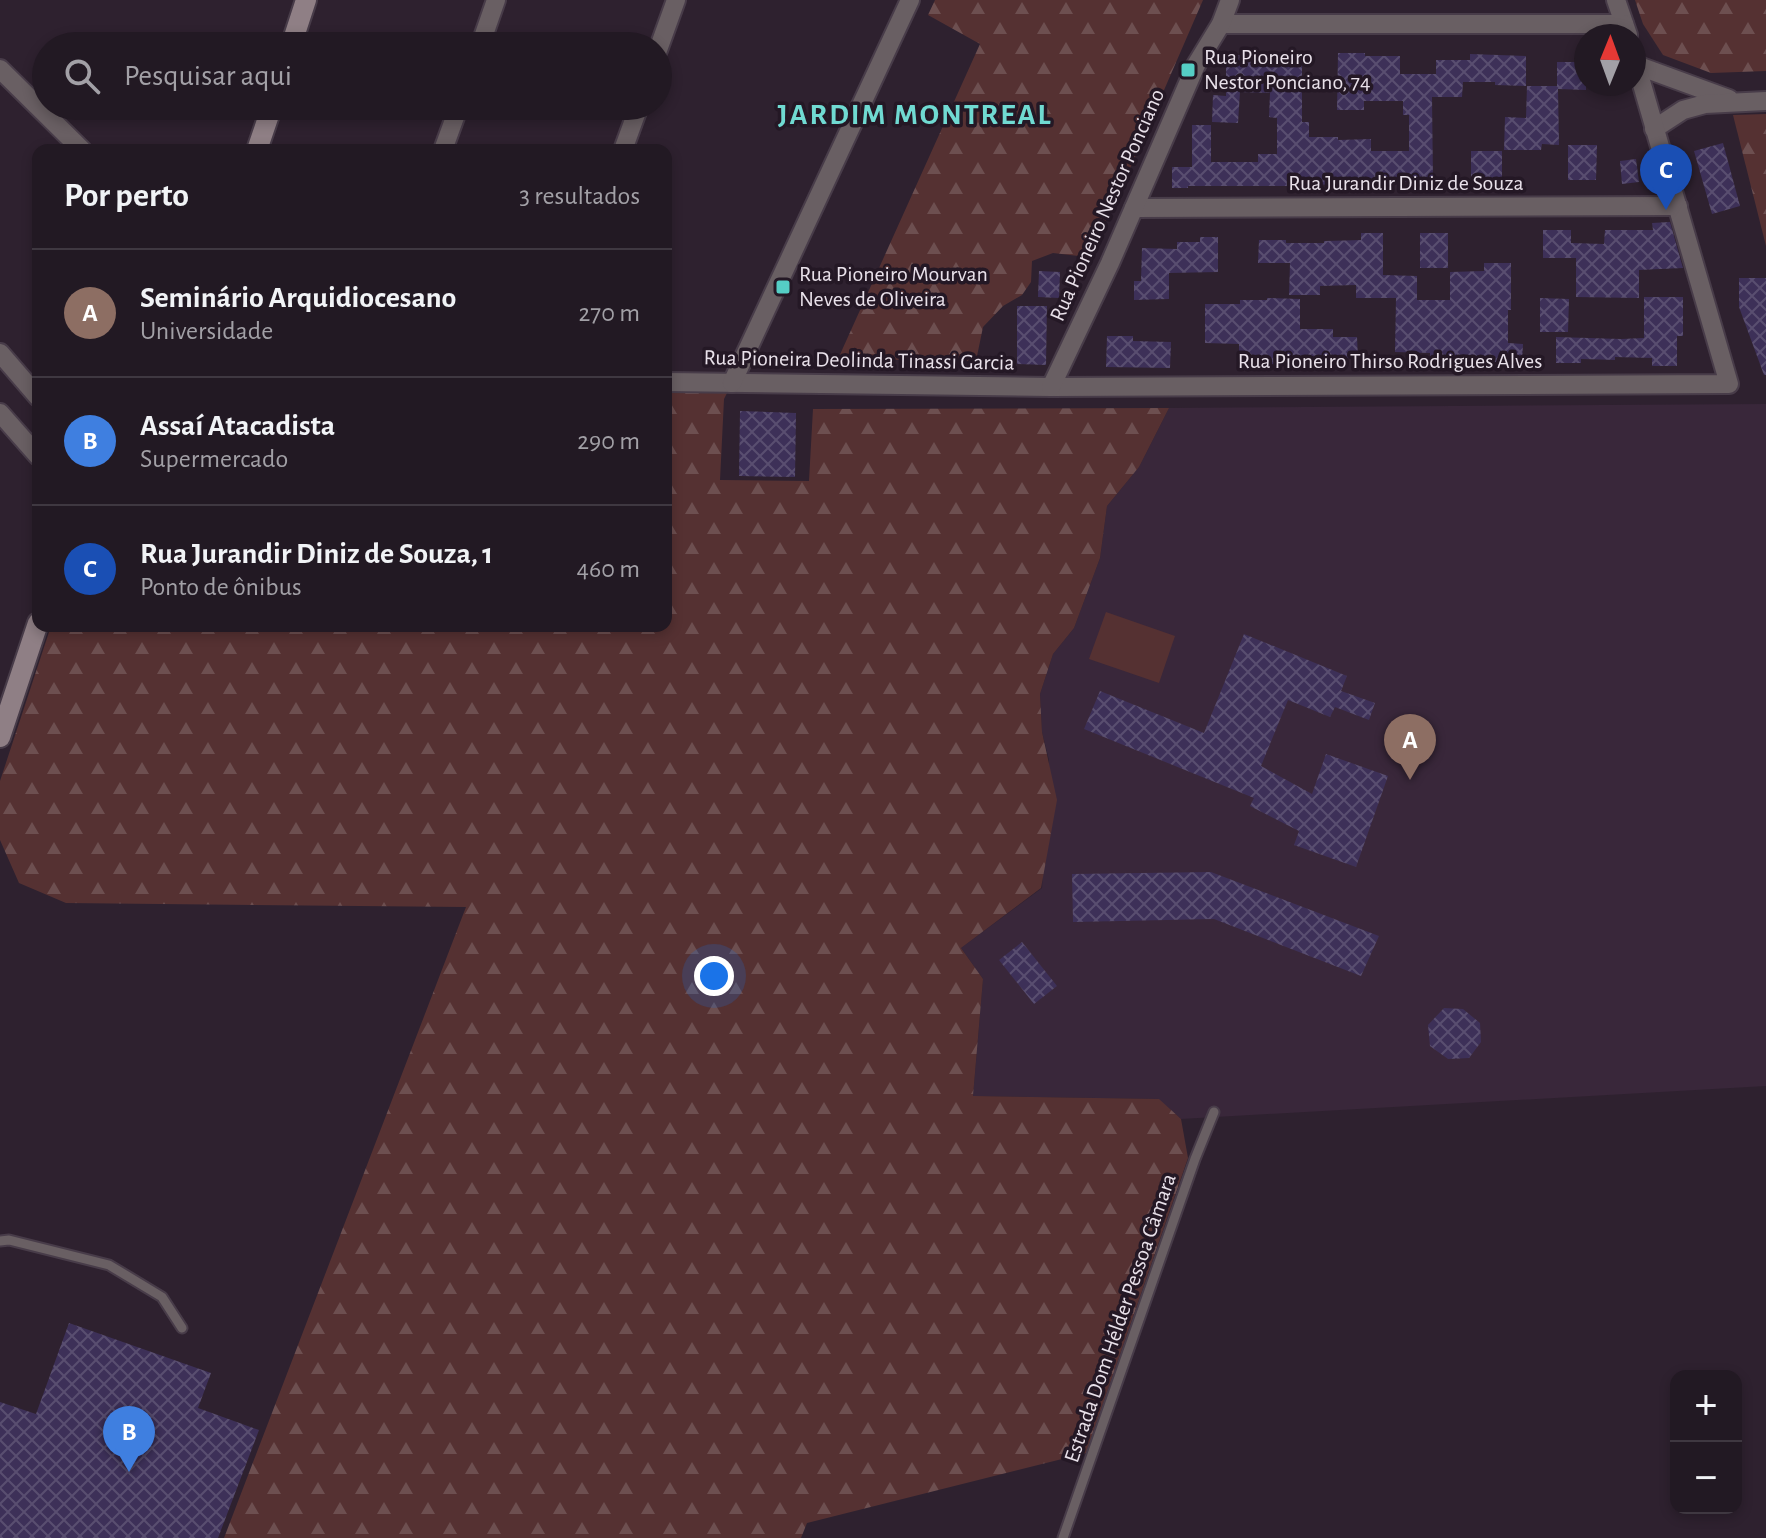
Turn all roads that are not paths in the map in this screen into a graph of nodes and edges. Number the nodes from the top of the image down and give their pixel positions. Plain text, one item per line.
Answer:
1 (306, 0) edge
2 (496, 0) edge
3 (676, 0) edge
4 (910, 0) edge
5 (1230, 0) edge
6 (1616, 0) edge
7 (1221, 24) junction
8 (1624, 24) edge
9 (1574, 29) edge
10 (296, 32) edge
11 (485, 32) edge
12 (664, 32) edge
13 (1646, 65) edge
14 (0, 69) edge
15 (1645, 96) edge
16 (32, 101) edge
17 (1736, 101) junction
18 (1766, 101) edge
19 (52, 120) edge
20 (267, 120) edge
21 (454, 120) edge
22 (634, 120) edge
23 (1654, 129) junction
24 (76, 144) edge
25 (259, 144) edge
26 (445, 144) edge
27 (625, 144) edge
28 (1678, 206) junction
29 (1134, 208) junction
30 (0, 353) edge
31 (672, 382) edge
32 (732, 383) junction
33 (1051, 387) junction
34 (32, 390) edge
35 (0, 413) edge
36 (32, 449) edge
37 (35, 632) edge
38 (2, 722) edge
39 (1214, 1112) dead end
40 (0, 1241) edge
41 (182, 1328) dead end
42 (1063, 1538) edge

1 - 10 street
2 - 11 street
3 - 12 street
4 - 32 street
5 - 7 street, Rua Pioneiro Nestor Ponciano
6 - 8 street
7 - 9 street
7 - 29 street, Rua Pioneiro Nestor Ponciano
13 - 17 street
14 - 16 street
15 - 23 street
17 - 18 street
17 - 23 street
19 - 24 street
20 - 25 street
21 - 26 street
22 - 27 street
23 - 28 street
28 - 29 street, Rua Jurandir Diniz de Souza
28 - 33 street, Rua Pioneiro Thirso Rodrigues Alves
29 - 33 street, Rua Pioneiro Nestor Ponciano
30 - 34 street
31 - 32 street, Rua Pioneira Deolinda Tinassi Garcia
32 - 33 street, Rua Pioneira Deolinda Tinassi Garcia
35 - 36 street
37 - 38 street
39 - 42 lane, Estrada Dom Hélder Pessoa Câmara
40 - 41 lane

